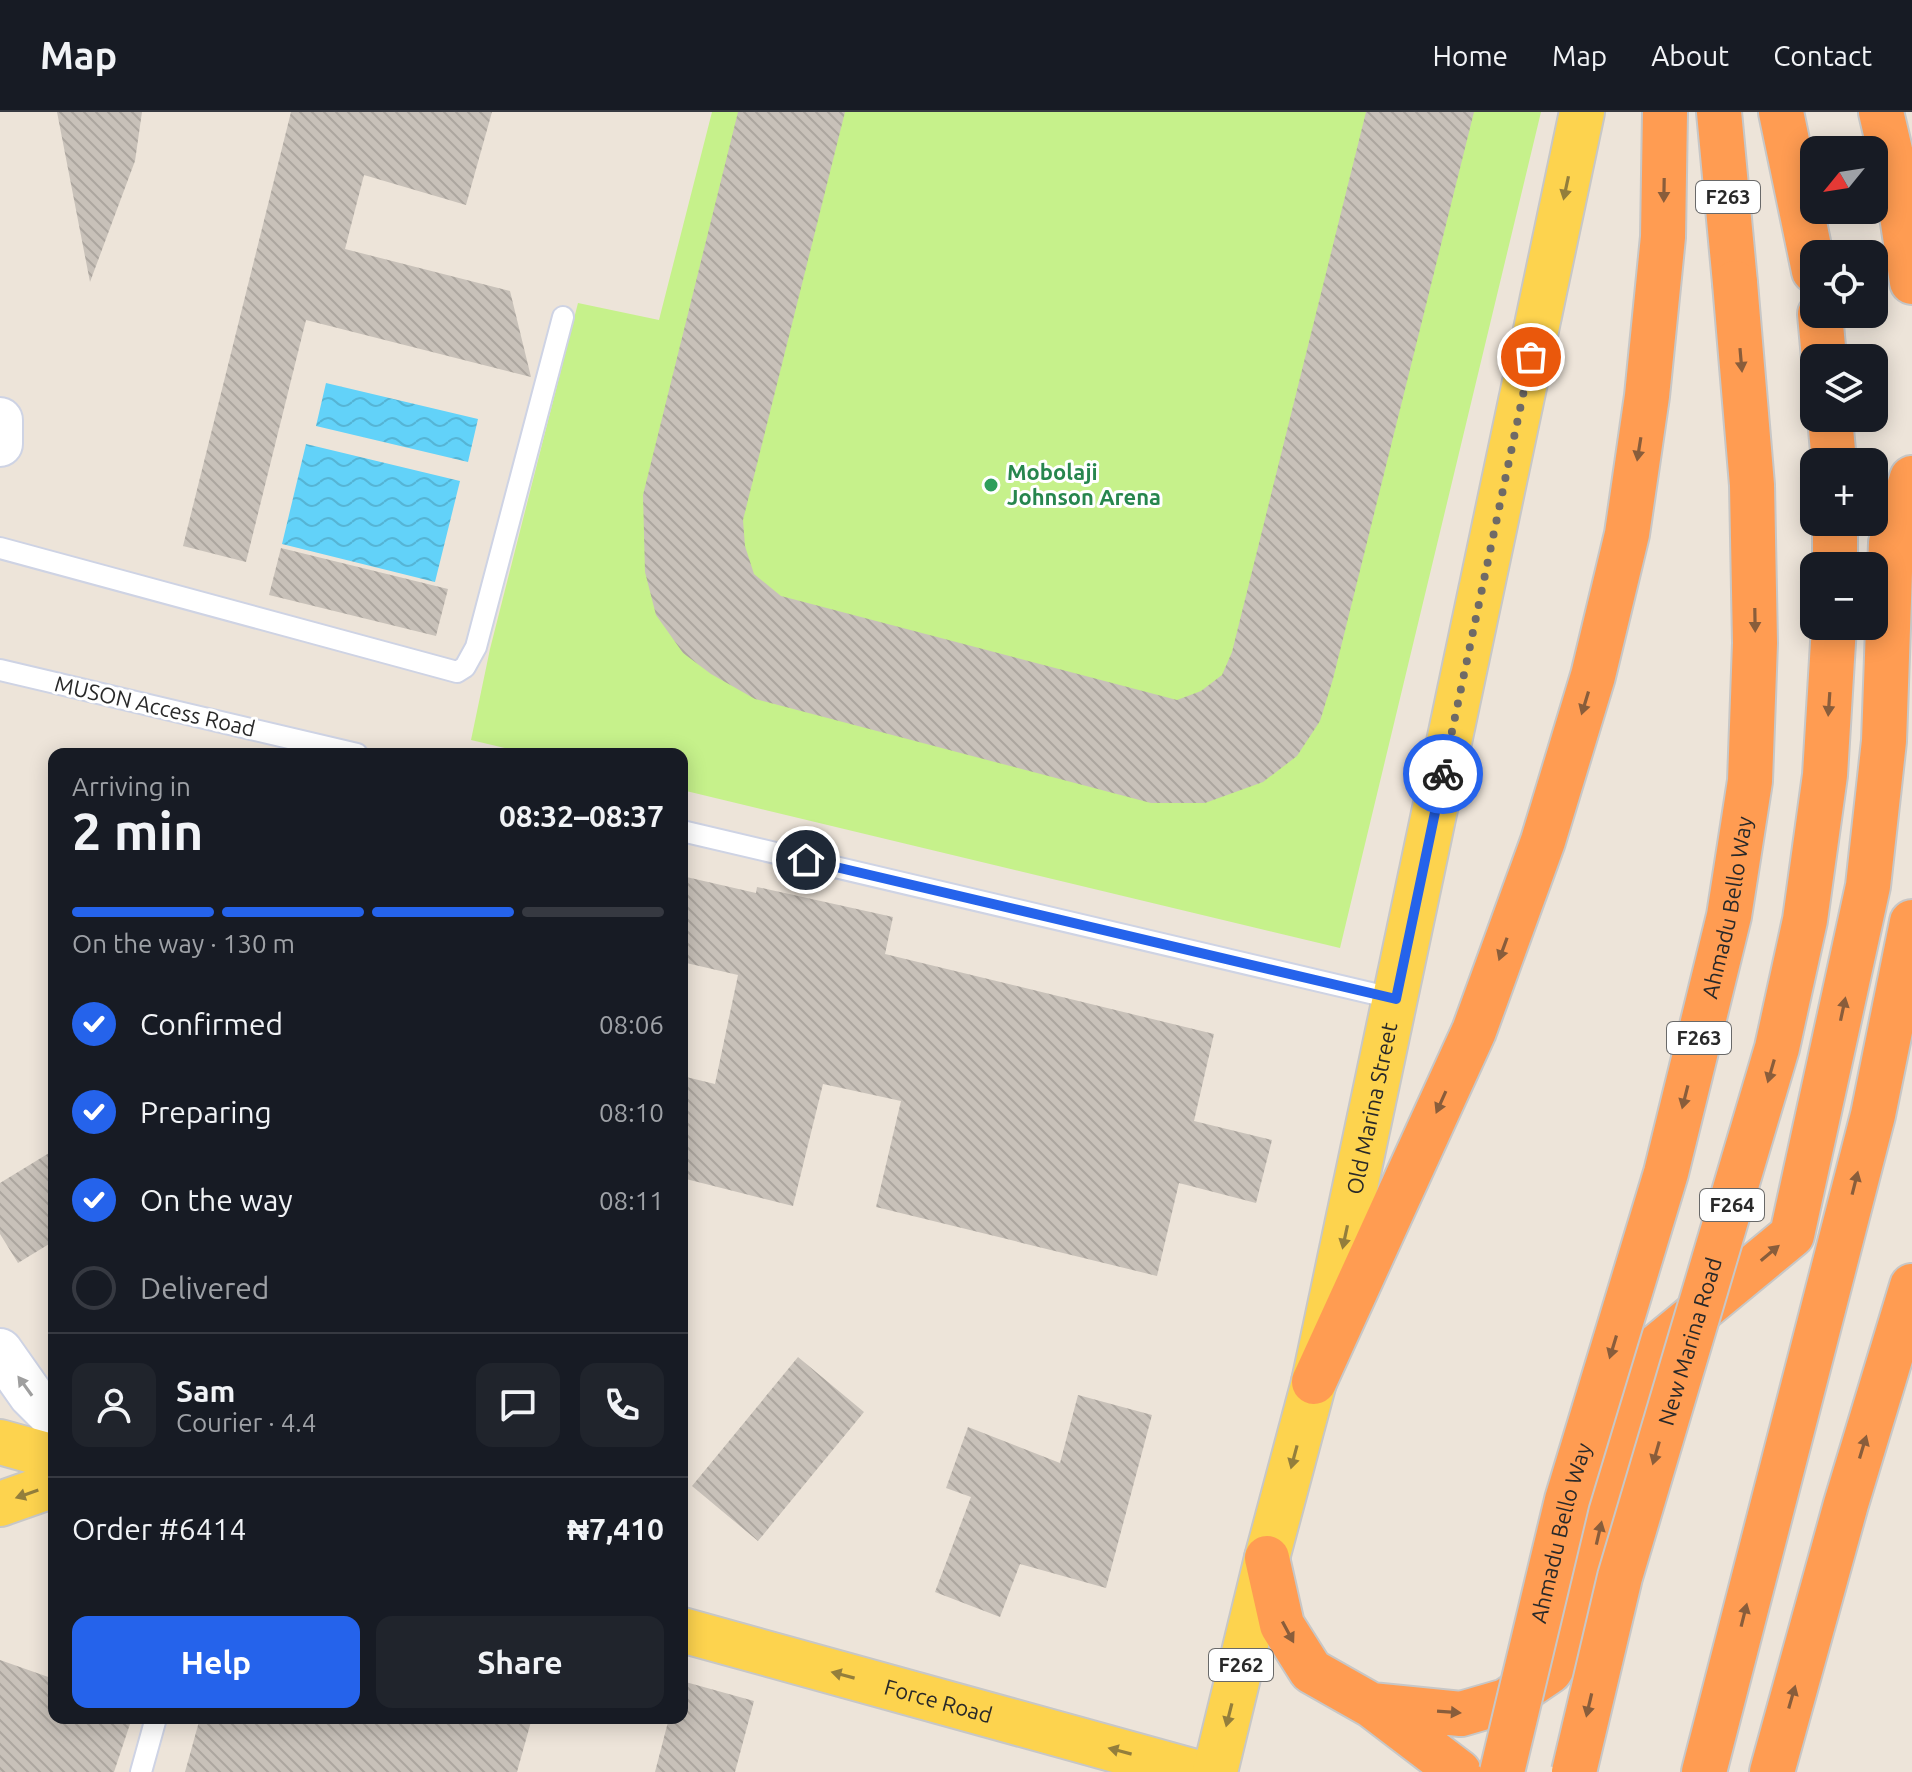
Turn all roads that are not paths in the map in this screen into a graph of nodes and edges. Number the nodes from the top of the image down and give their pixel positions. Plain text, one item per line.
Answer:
1 (1582, 112) edge
2 (1665, 112) edge
3 (1719, 112) edge
4 (1781, 112) edge
5 (1881, 112) edge
6 (1808, 240) edge
7 (1912, 282) edge
8 (563, 317) dead end
9 (0, 420) edge
10 (0, 436) edge
11 (0, 444) edge
12 (1912, 478) edge
13 (0, 548) edge
14 (1833, 640) edge
15 (0, 670) edge
16 (332, 748) edge
17 (688, 832) edge
18 (1912, 922) edge
19 (1396, 999) junction
20 (1912, 1286) edge
21 (0, 1351) edge
22 (1314, 1382) junction
23 (48, 1412) edge
24 (0, 1442) edge
25 (48, 1455) edge
26 (48, 1487) edge
27 (0, 1504) edge
28 (1267, 1558) junction
29 (688, 1632) edge
30 (1371, 1705) junction
31 (154, 1724) edge
32 (1703, 1767) edge
33 (141, 1772) edge
34 (1195, 1772) edge
35 (1215, 1772) edge
36 (1459, 1772) edge
37 (1502, 1772) edge
38 (1574, 1772) edge
39 (1772, 1772) edge

1 -> 19 main road, Old Marina Street / F262
2 -> 22 highway
3 -> 37 highway, Ahmadu Bello Way / F263, bridge
4 - 6 highway
5 - 7 highway
8 - 13 lane
9 - 10 main road
10 - 11 main road
30 -> 12 highway
14 -> 38 highway, New Marina Road / F264, bridge
15 - 16 lane, MUSON Access Road
17 - 19 lane
32 -> 18 highway
19 -> 22 main road, Old Marina Street / F262
39 -> 20 highway
23 -> 21 main road
22 -> 28 main road, Old Marina Street / F262
24 - 25 main road
26 -> 27 main road
28 -> 30 highway
28 -> 35 main road, Old Marina Street / F262
34 -> 29 main road, Force Road
30 - 36 highway
31 - 33 lane

